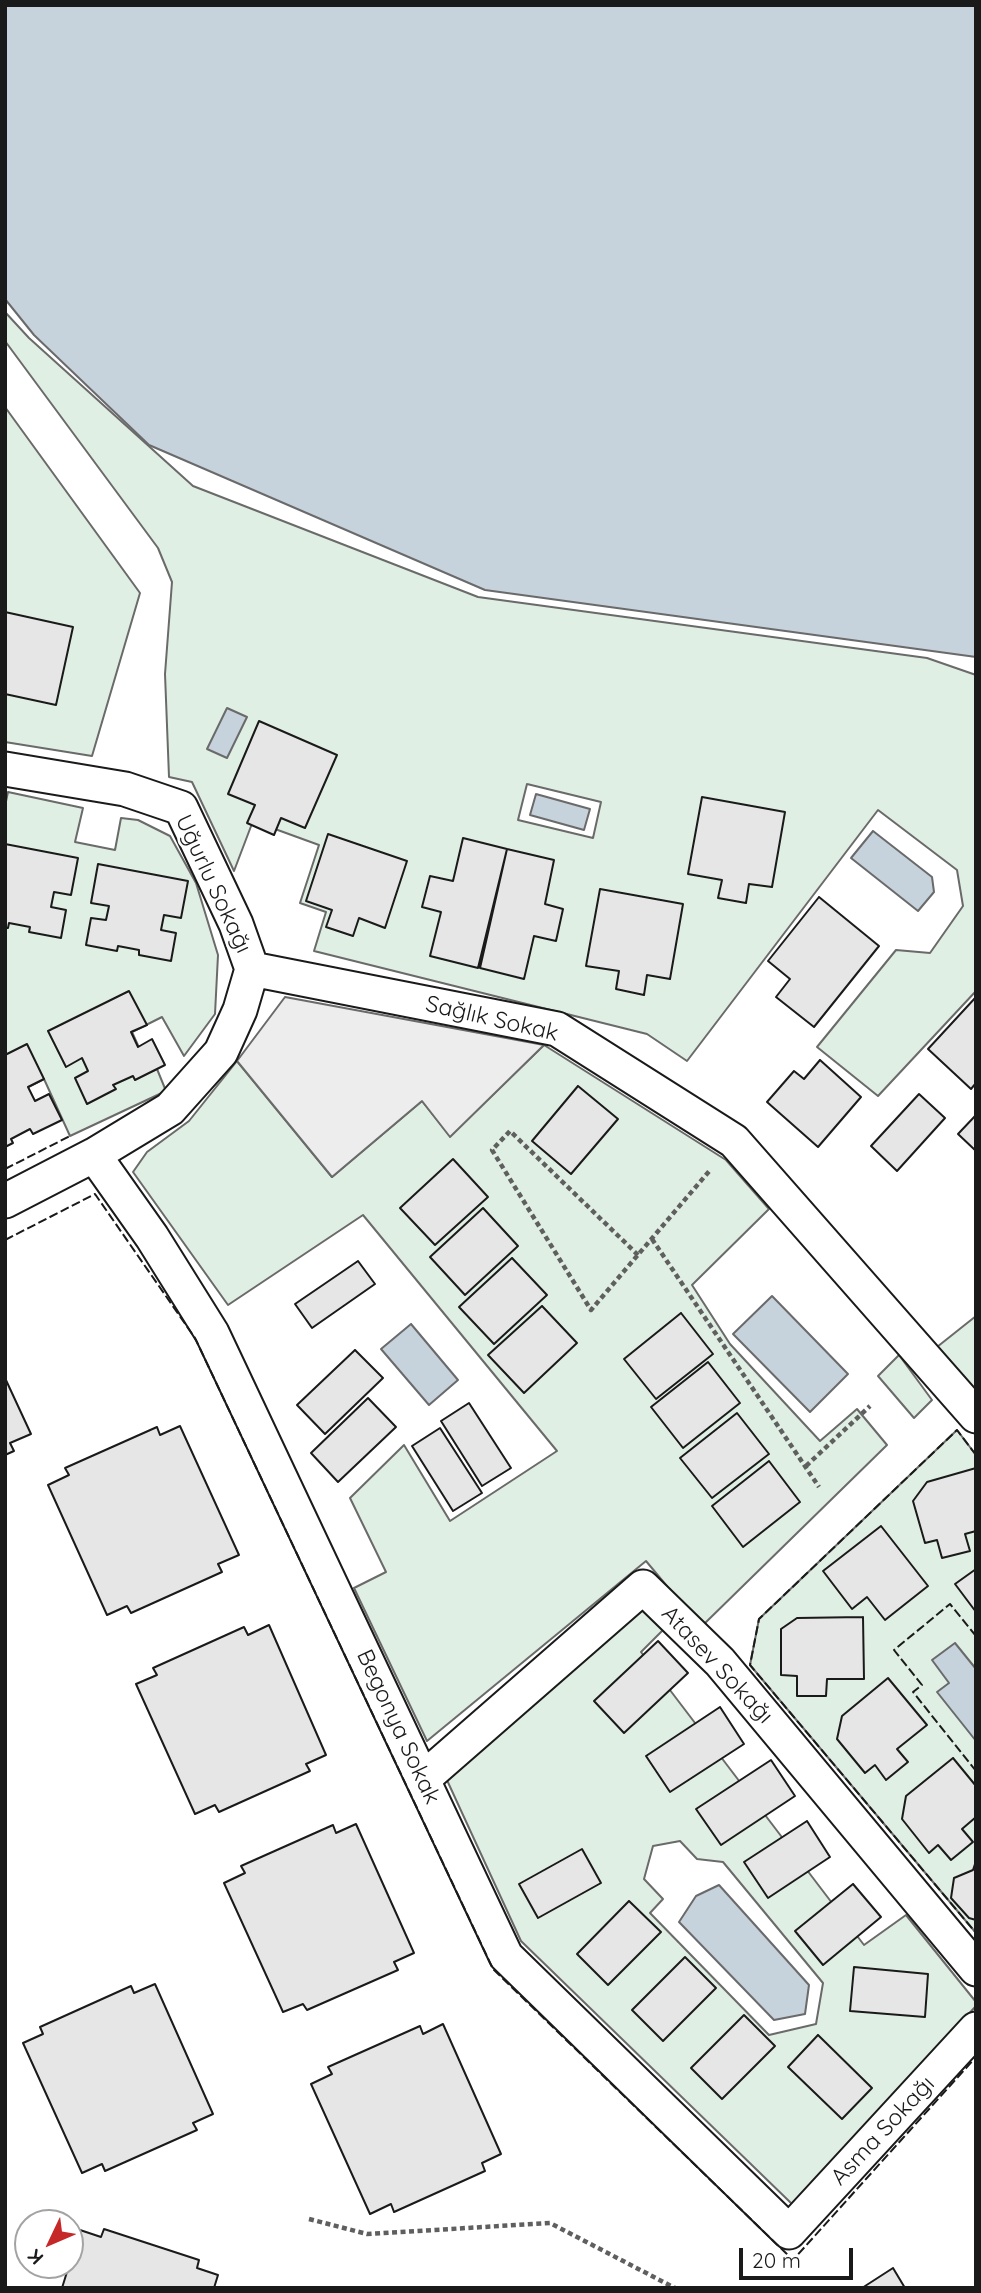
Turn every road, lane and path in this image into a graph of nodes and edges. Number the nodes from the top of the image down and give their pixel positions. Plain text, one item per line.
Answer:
1 (5, 769) edge
2 (252, 969) junction
3 (734, 1141) junction
4 (94, 1155) junction
5 (5, 1201) edge
6 (652, 1239) junction
7 (638, 1255) junction
8 (870, 1406) dead end
9 (976, 1416) edge
10 (806, 1466) junction
11 (819, 1487) dead end
12 (423, 1779) junction
13 (976, 1969) edge
14 (976, 2029) edge
15 (309, 2219) dead end
16 (789, 2232) joint
17 (675, 2288) edge

1 - 2 street, Uğurlu Sokağı
2 - 3 street, Sağlık Sokak
2 - 4 street
3 - 6 path
3 - 9 street, Sağlık Sokak
4 - 5 street
4 - 12 street, Begonya Sokak
6 - 7 path
6 - 10 path
7 - 7 path
8 - 10 path
10 - 11 path
12 - 13 street, Atasev Sokağı
12 - 16 street, Begonya Sokak
14 - 16 street, Asma Sokağı
15 - 17 path

